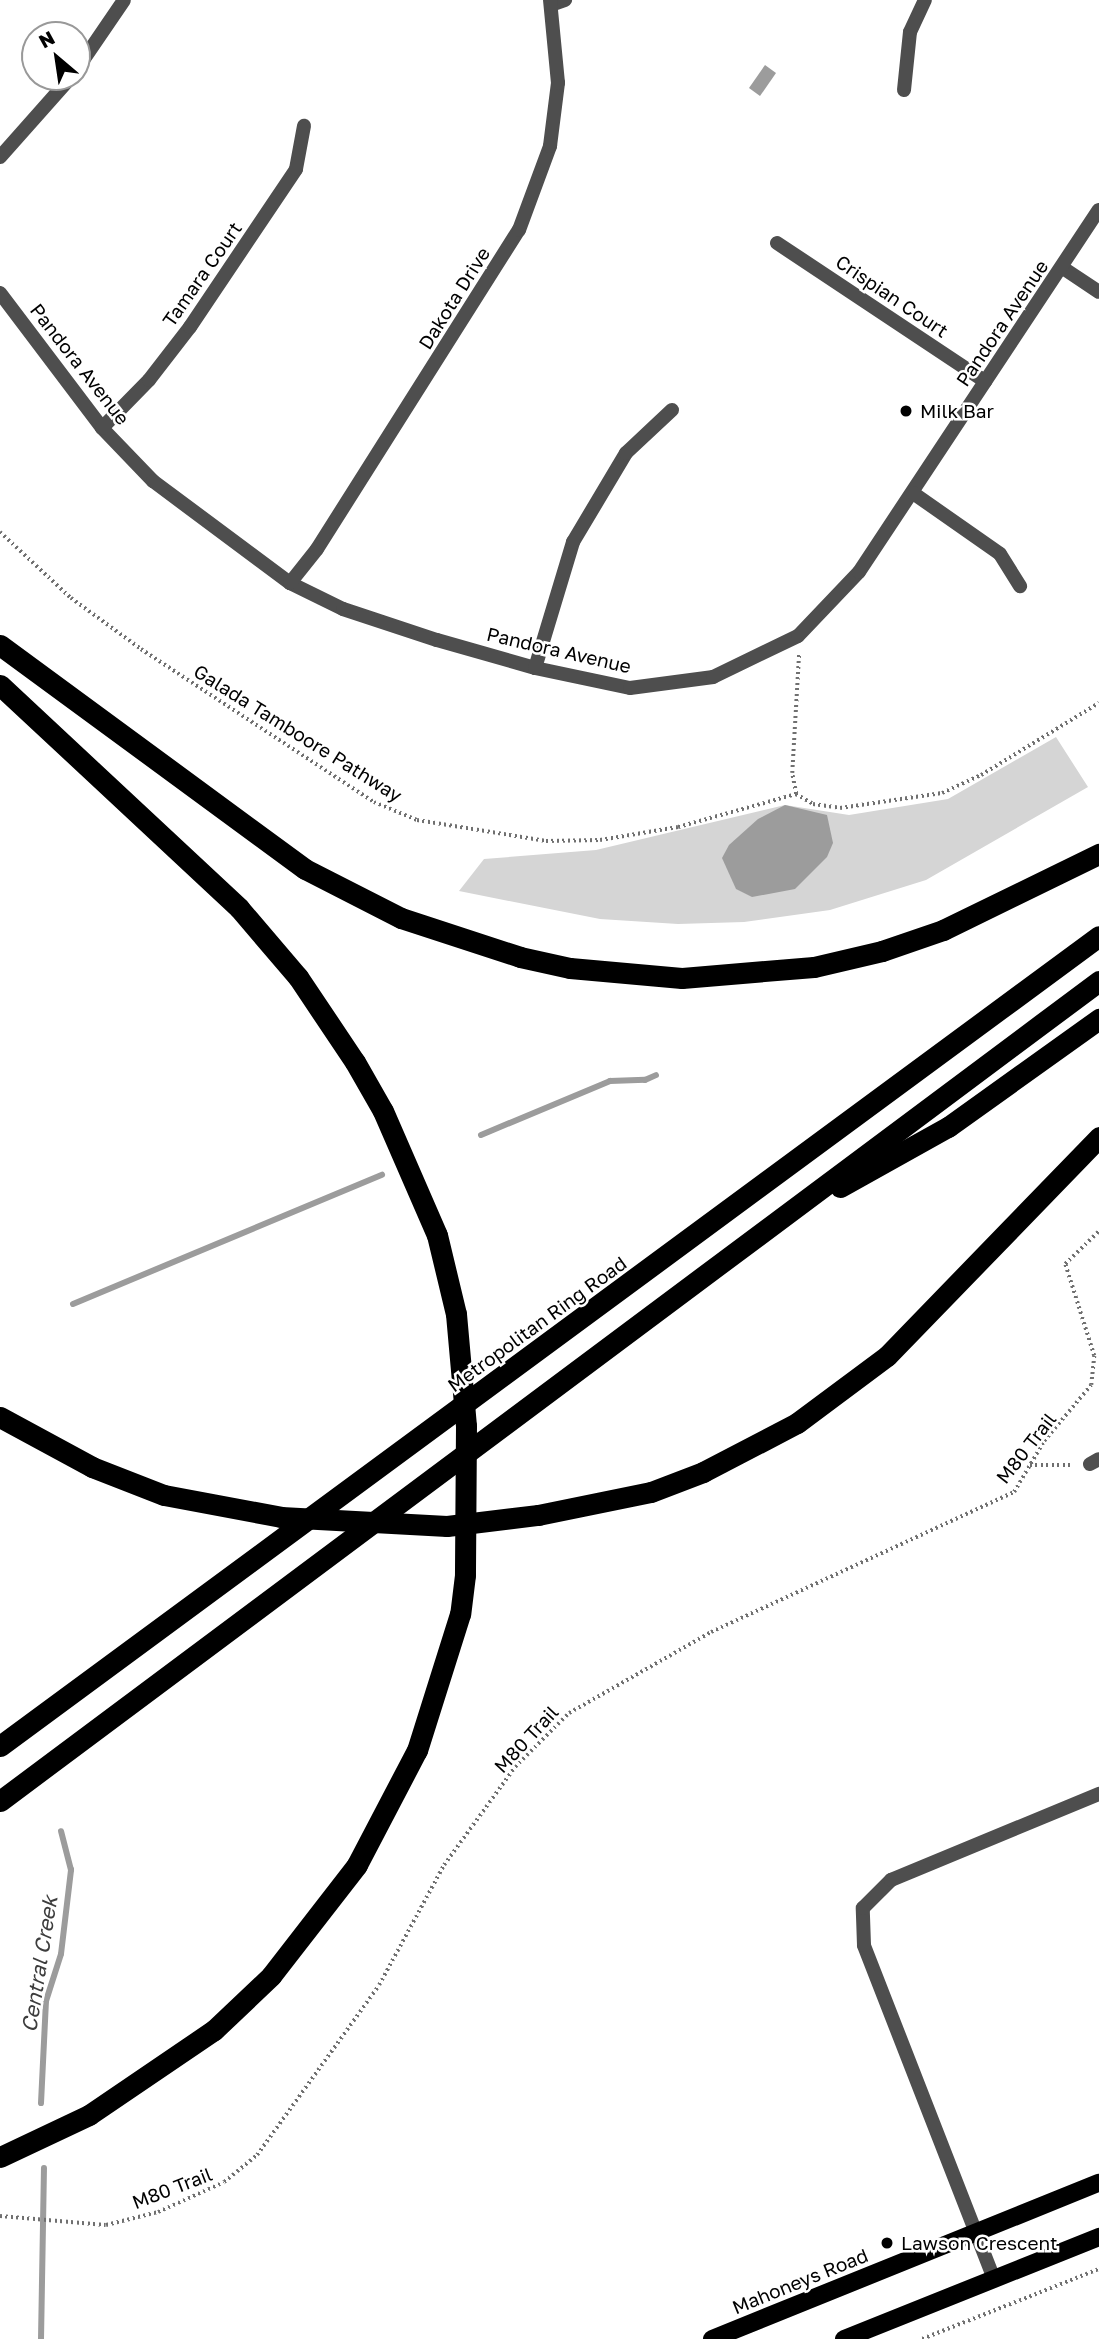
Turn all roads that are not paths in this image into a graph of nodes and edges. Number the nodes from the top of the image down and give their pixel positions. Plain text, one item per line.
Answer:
1 (124, 0) edge
2 (925, 0) edge
3 (555, 2) edge
4 (91, 48) edge
5 (904, 90) dead end
6 (59, 91) edge
7 (304, 126) dead end
8 (0, 157) edge
9 (1099, 210) edge
10 (777, 243) dead end
11 (1063, 268) junction
12 (1099, 292) edge
13 (0, 293) edge
14 (985, 381) junction
15 (672, 410) dead end
16 (102, 428) junction
17 (913, 493) junction
18 (289, 583) junction
19 (1020, 586) dead end
20 (0, 645) edge
21 (535, 668) junction
22 (0, 685) edge
23 (1099, 854) edge
24 (1099, 936) edge
25 (1099, 981) edge
26 (1099, 1019) edge
27 (1099, 1137) edge
28 (767, 1228) junction
29 (0, 1417) edge
30 (0, 1746) edge
31 (1099, 1794) edge
32 (0, 1801) edge
33 (0, 2157) edge
34 (1099, 2183) edge
35 (975, 2233) junction
36 (1099, 2237) edge
37 (994, 2279) junction
38 (712, 2339) edge
39 (844, 2339) edge

1 - 4 street
2 - 5 street
3 - 18 street, Dakota Drive
6 - 8 street
7 - 16 street, Tamara Court
9 - 11 street, Pandora Avenue
10 - 14 street, Crispian Court
11 - 12 street
11 - 14 street, Pandora Avenue
13 - 16 street, Pandora Avenue
14 - 17 street, Pandora Avenue
15 - 21 street
16 - 18 street, Pandora Avenue
17 - 19 street
17 - 21 street, Pandora Avenue
18 - 21 street, Pandora Avenue
20 - 23 highway
22 - 33 highway
24 - 30 highway, Metropolitan Ring Road
25 - 28 highway
26 - 28 highway
27 - 29 highway
28 - 32 highway
31 - 35 street
34 - 35 main road, Mahoneys Road
35 - 37 street
35 - 38 main road, Mahoneys Road
36 - 37 main road
37 - 39 main road

